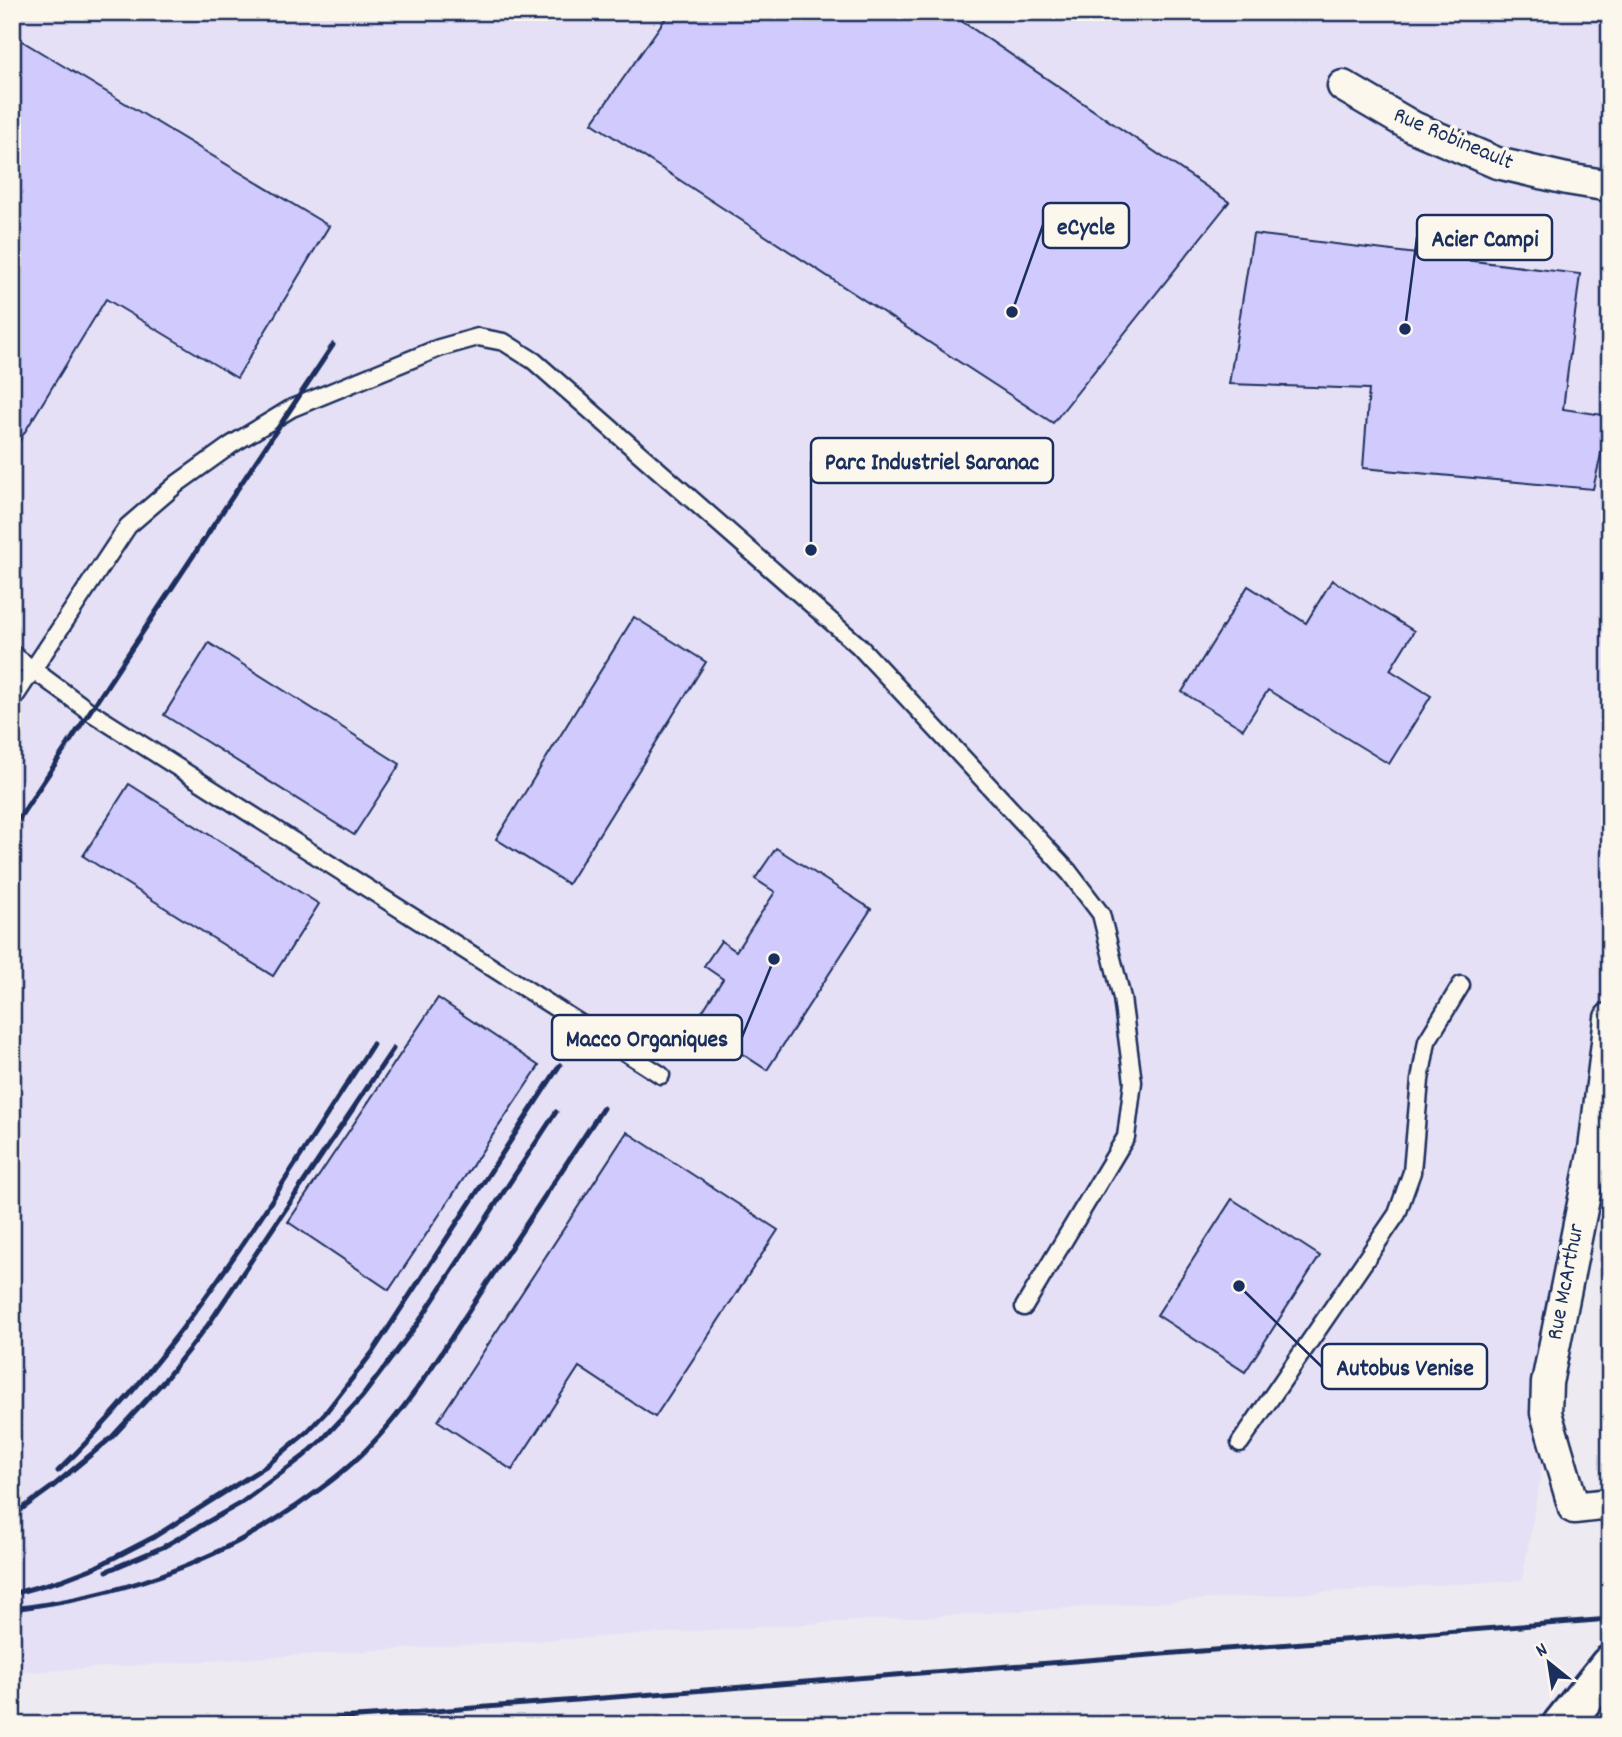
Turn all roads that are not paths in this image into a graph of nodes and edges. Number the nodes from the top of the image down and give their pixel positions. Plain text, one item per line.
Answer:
1 (1343, 86) dead end
2 (1610, 186) edge
3 (12, 654) edge
4 (34, 669) junction
5 (12, 701) edge
6 (1461, 985) dead end
7 (1610, 1018) edge
8 (661, 1075) dead end
9 (1024, 1307) dead end
10 (1240, 1443) dead end
11 (1610, 1504) edge
12 (1610, 1665) edge
13 (1562, 1725) edge

1 - 2 street, Rue Robineault
3 - 4 lane
4 - 5 lane
4 - 8 lane
4 - 9 lane
6 - 10 lane
7 - 11 street, Rue McArthur
12 - 13 main road

